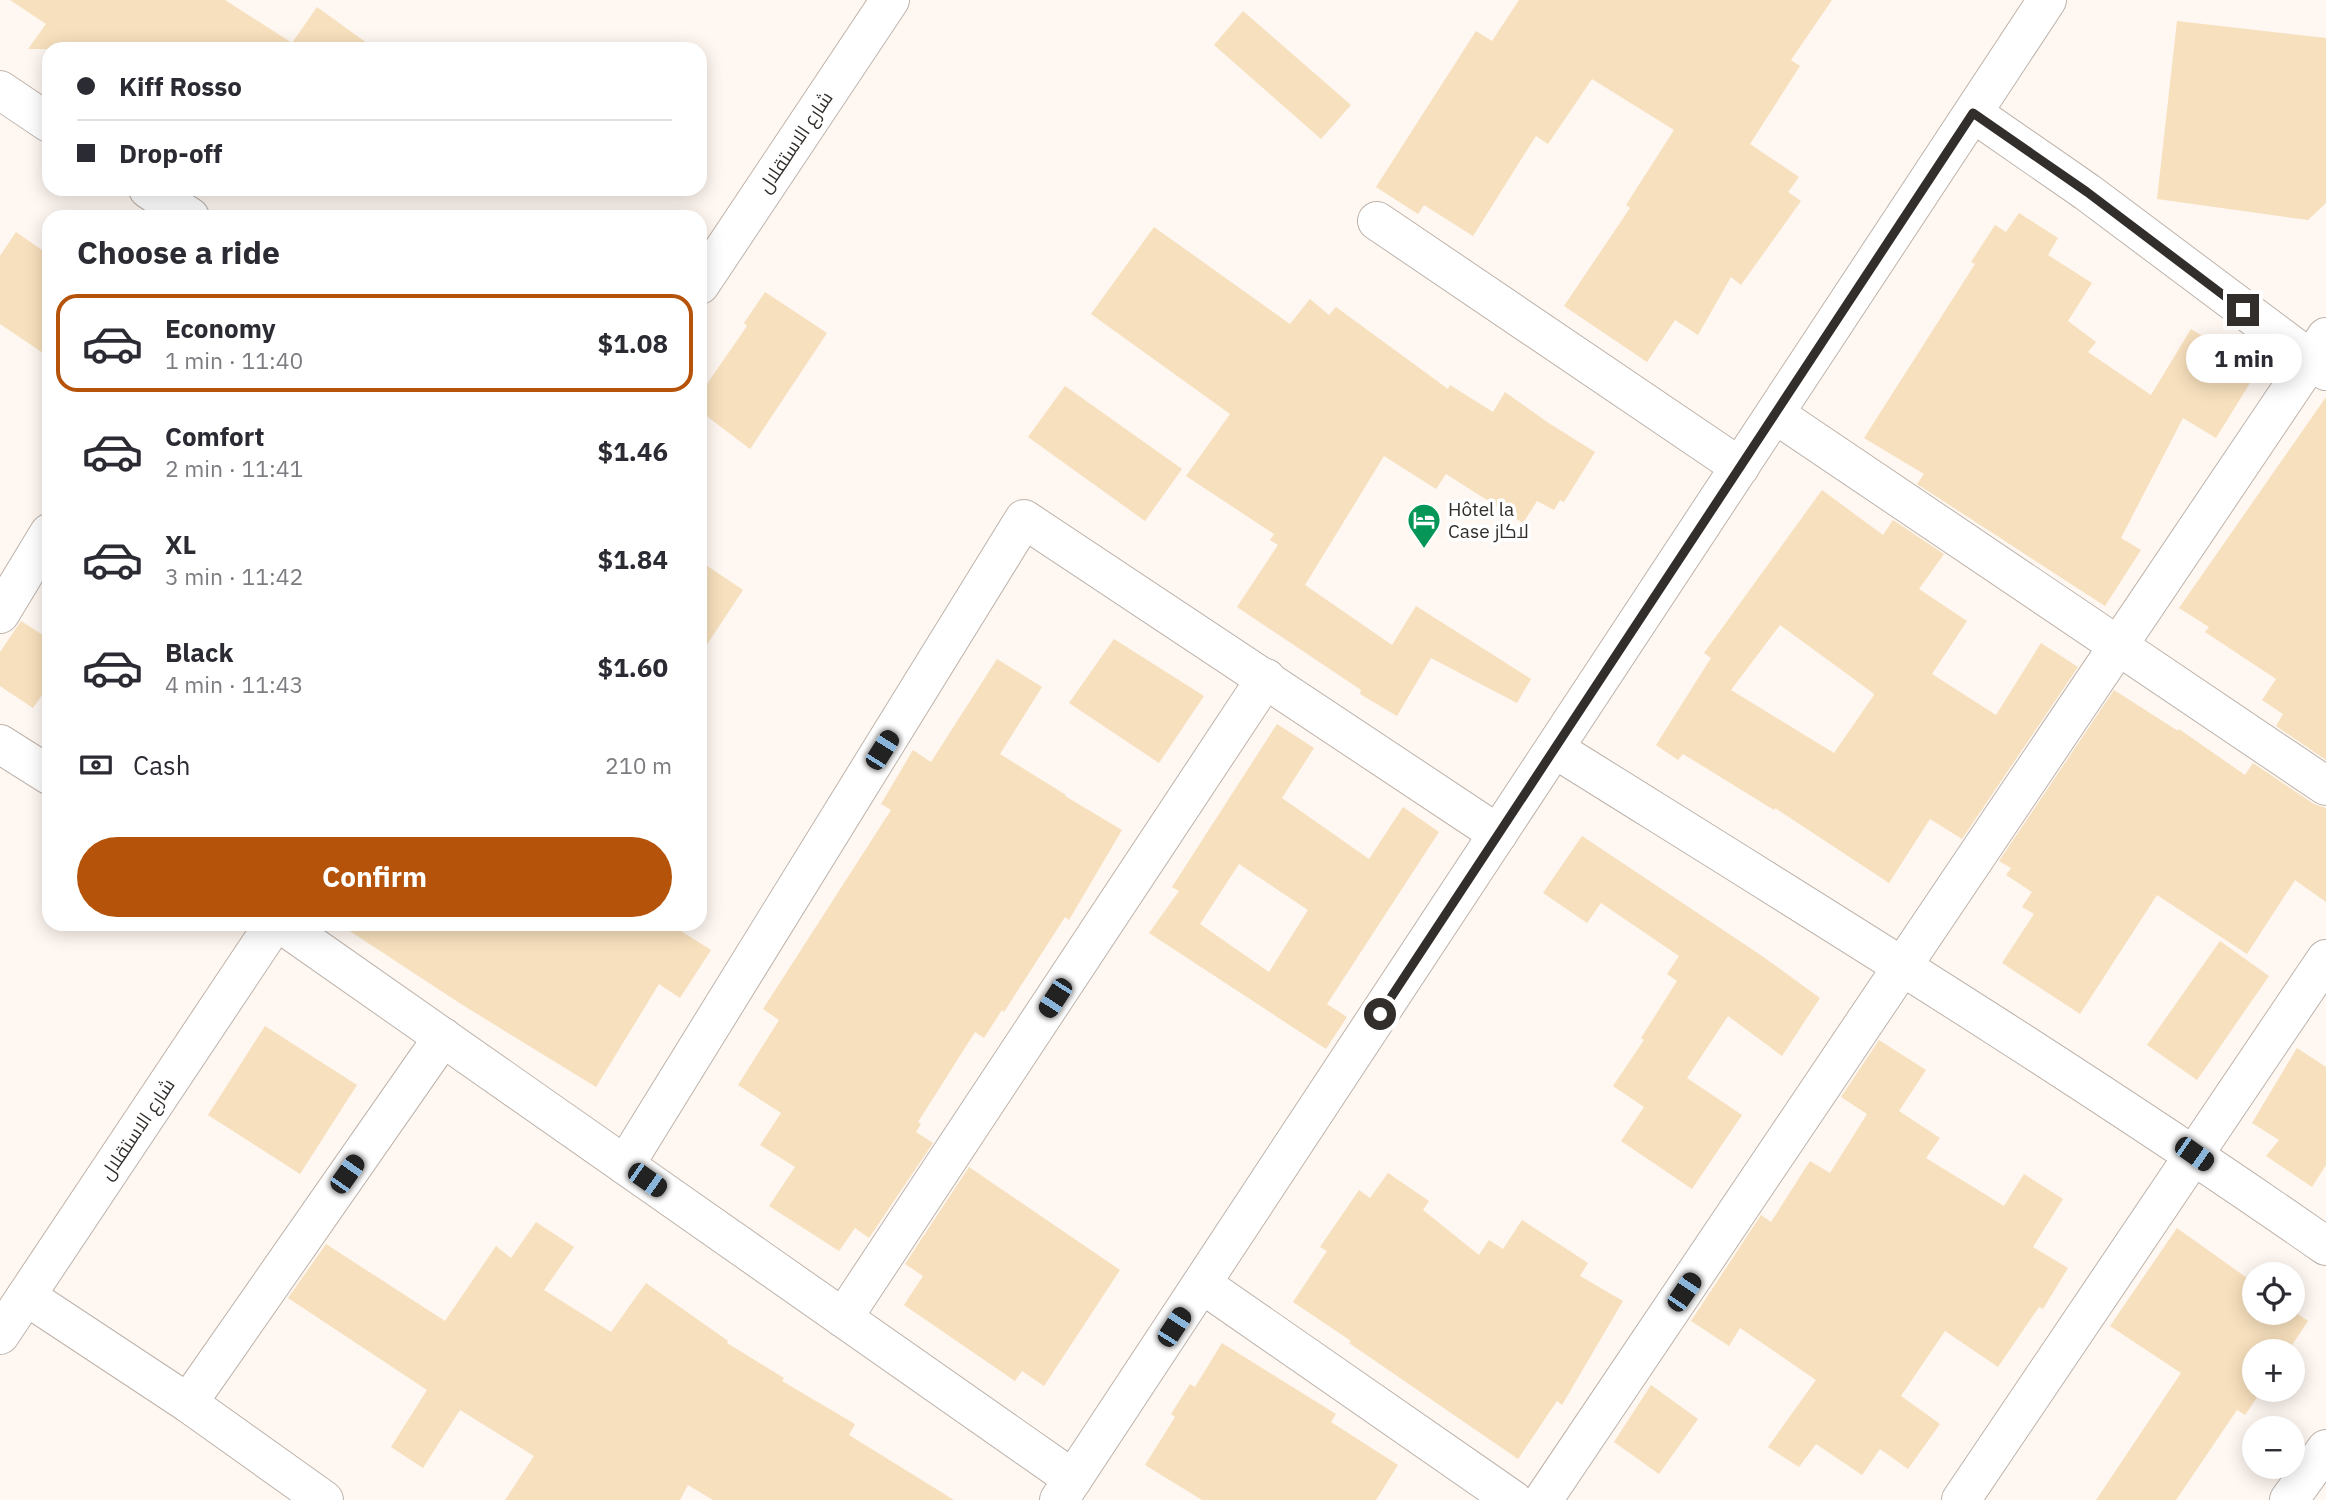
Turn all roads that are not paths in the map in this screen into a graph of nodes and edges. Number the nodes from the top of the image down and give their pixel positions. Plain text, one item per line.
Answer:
1 (890, 0) edge
2 (2047, 0) edge
3 (0, 90) edge
4 (1973, 113) junction
5 (42, 118) edge
6 (158, 196) edge
7 (180, 210) edge
8 (1377, 221) dead end
9 (707, 274) edge
10 (2321, 356) edge
11 (1775, 414) junction
12 (1740, 467) junction
13 (42, 545) edge
14 (0, 614) edge
15 (2118, 646) junction
16 (1266, 678) junction
17 (0, 744) edge
18 (1555, 749) junction
19 (42, 771) edge
20 (2326, 786) edge
21 (1498, 834) junction
22 (269, 931) edge
23 (291, 931) edge
24 (2326, 959) edge
25 (1902, 967) junction
26 (443, 1037) junction
27 (2194, 1154) junction
28 (625, 1165) junction
29 (2326, 1246) edge
30 (1202, 1284) junction
31 (26, 1296) junction
32 (843, 1318) junction
33 (0, 1335) edge
34 (188, 1403) junction
35 (2326, 1449) edge
36 (1066, 1490) edge
37 (324, 1500) edge
38 (1513, 1500) edge
39 (1544, 1500) edge
40 (1961, 1500) edge
41 (2289, 1500) edge

1 - 9 main road, شارع الاستقلال
2 - 4 main road
3 - 5 main road
4 - 10 main road
4 - 11 main road
6 - 7 main road
8 - 12 main road
10 - 15 main road
11 - 12 main road
11 - 15 main road
12 - 18 main road
13 - 14 main road
15 - 20 main road
15 - 25 main road
16 - 21 main road
16 - 28 main road
16 - 32 main road
17 - 19 main road
18 - 21 main road
18 - 25 main road
21 - 30 main road
22 - 31 main road, شارع الاستقلال
23 - 26 main road
24 - 27 main road
25 - 27 main road
25 - 39 main road
26 - 28 main road
26 - 34 main road
27 - 29 main road
27 - 40 main road
28 - 32 main road
30 - 36 main road
30 - 38 main road
31 - 33 main road, شارع الاستقلال
31 - 34 main road
32 - 36 main road
34 - 37 main road
35 - 41 main road

